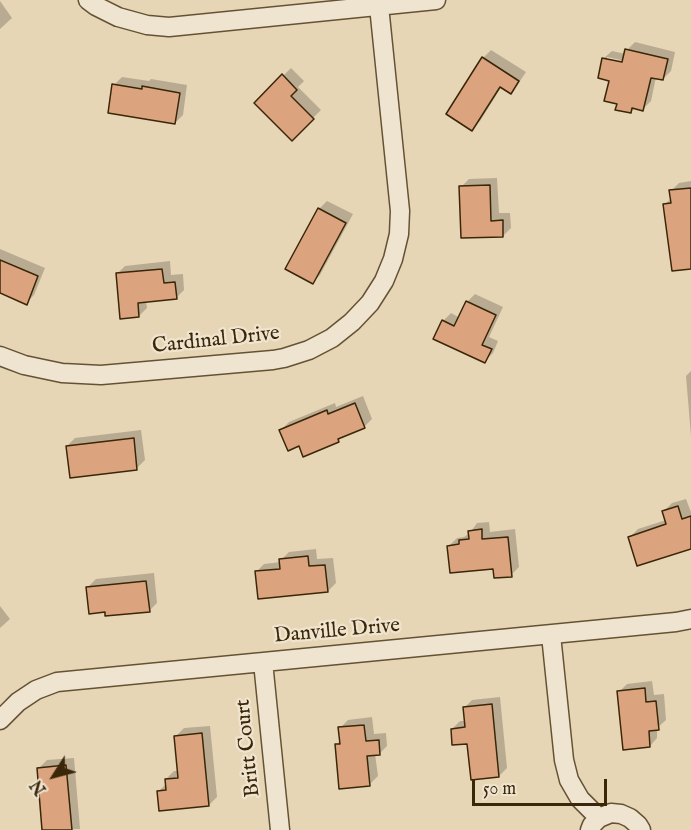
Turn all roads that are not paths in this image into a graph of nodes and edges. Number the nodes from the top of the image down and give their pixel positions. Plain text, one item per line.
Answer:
1 (88, 0) edge
2 (436, 0) edge
3 (379, 6) junction
4 (0, 356) edge
5 (691, 618) edge
6 (551, 634) junction
7 (263, 662) junction
8 (0, 720) edge
9 (594, 824) edge
10 (280, 830) edge
11 (641, 830) edge

1 - 3 street
2 - 3 street
3 - 4 street, Cardinal Drive
5 - 6 street, Danville Drive
6 - 7 street, Danville Drive
6 - 9 street
7 - 8 street, Danville Drive
7 - 10 street, Britt Court
9 - 11 street

